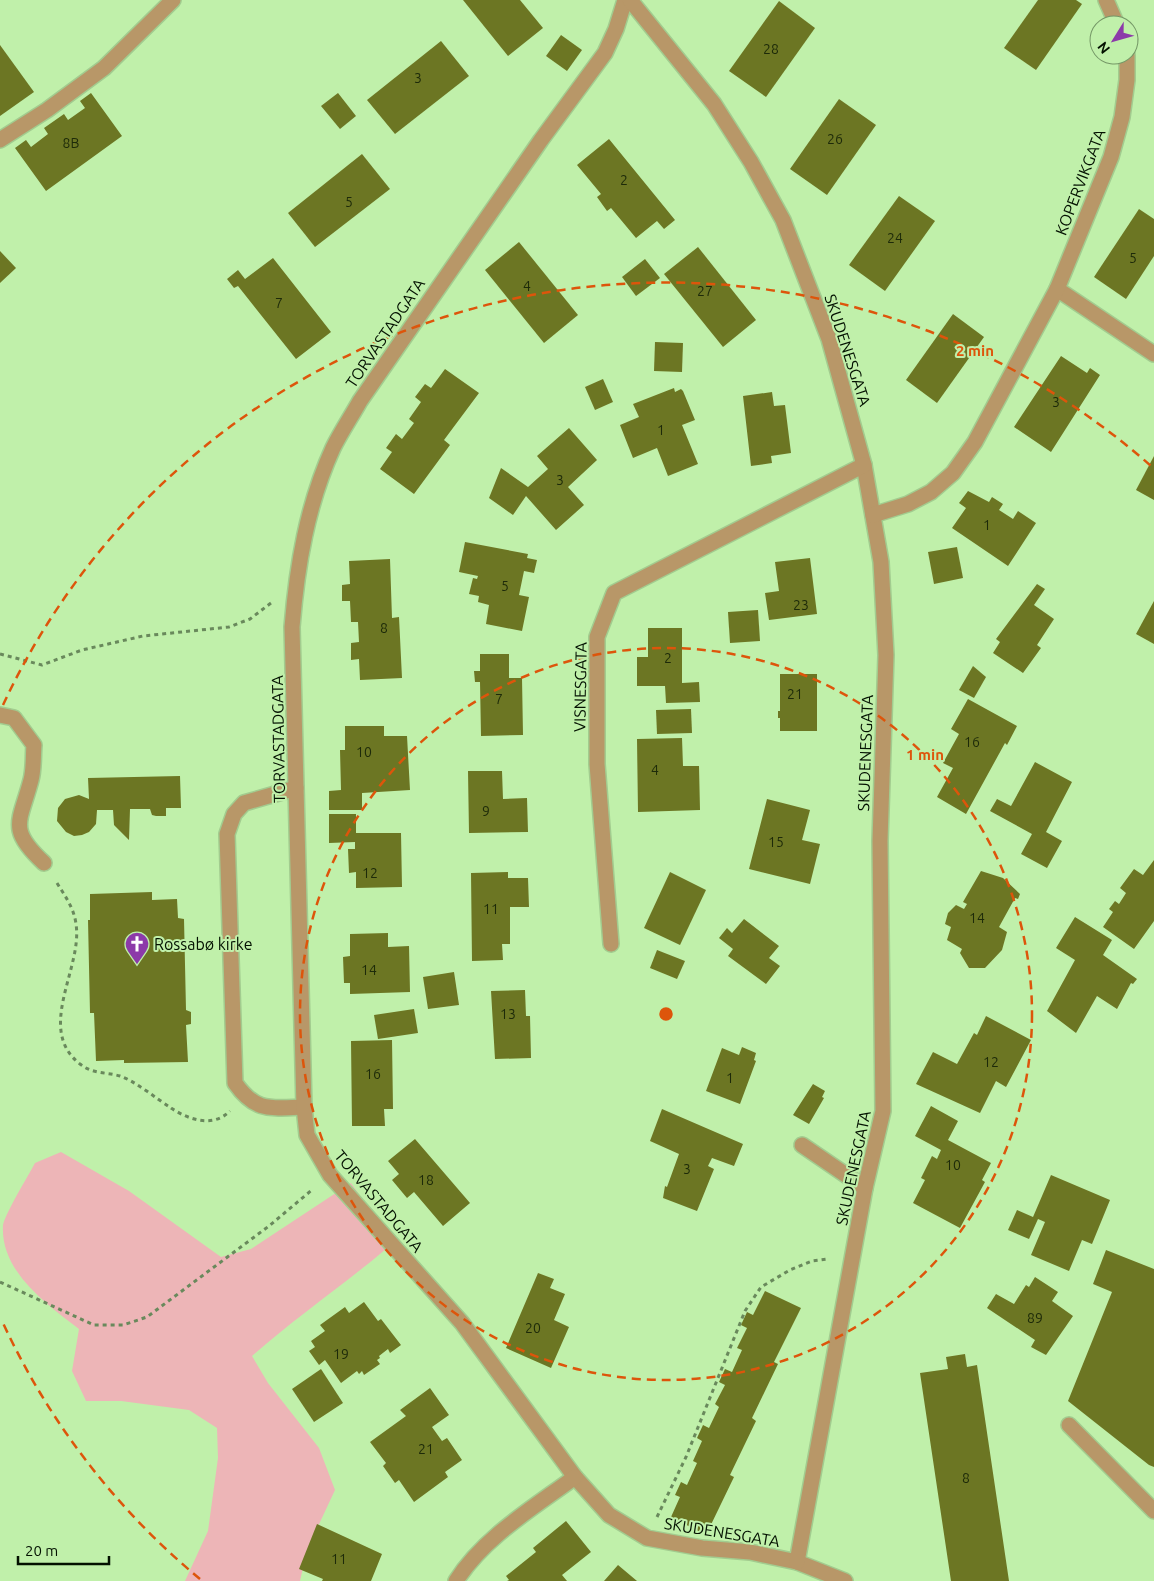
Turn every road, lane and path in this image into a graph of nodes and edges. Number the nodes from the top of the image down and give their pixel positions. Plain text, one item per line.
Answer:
1 (173, 0) edge
2 (625, 0) edge
3 (630, 0) edge
4 (1106, 0) edge
5 (1113, 15) edge
6 (1127, 65) edge
7 (0, 140) edge
8 (1056, 289) junction
9 (1154, 354) edge
10 (864, 466) junction
11 (873, 515) junction
12 (296, 578) junction
13 (0, 654) edge
14 (0, 714) edge
15 (296, 788) junction
16 (44, 863) joint
17 (611, 944) dead end
18 (244, 1096) junction
19 (304, 1107) junction
20 (802, 1145) dead end
21 (330, 1175) junction
22 (865, 1188) junction
23 (853, 1256) junction
24 (0, 1282) edge
25 (1069, 1424) dead end
26 (575, 1477) junction
27 (1154, 1511) edge
28 (647, 1538) junction
29 (797, 1562) junction
30 (456, 1581) edge
31 (845, 1581) edge

1 - 7 street
2 - 12 street, TORVASTADGATA
3 - 10 street, SKUDENESGATA
4 - 5 street
6 - 8 street, KOPERVIKGATA
8 - 9 street
8 - 11 street, KOPERVIKGATA
10 - 11 street, SKUDENESGATA
10 - 17 street, VISNESGATA
11 - 22 street, SKUDENESGATA
12 - 13 path
12 - 15 street, TORVASTADGATA
14 - 16 street
15 - 18 street
15 - 19 street, TORVASTADGATA
16 - 18 path
18 - 19 street
19 - 21 street, TORVASTADGATA
20 - 22 street
21 - 24 path
21 - 26 street, TORVASTADGATA
22 - 23 street, SKUDENESGATA
23 - 28 path
23 - 29 street, SKUDENESGATA
25 - 27 street
26 - 28 street, SKUDENESGATA
26 - 30 street
28 - 29 street, SKUDENESGATA
29 - 31 street, SKUDENESGATA

